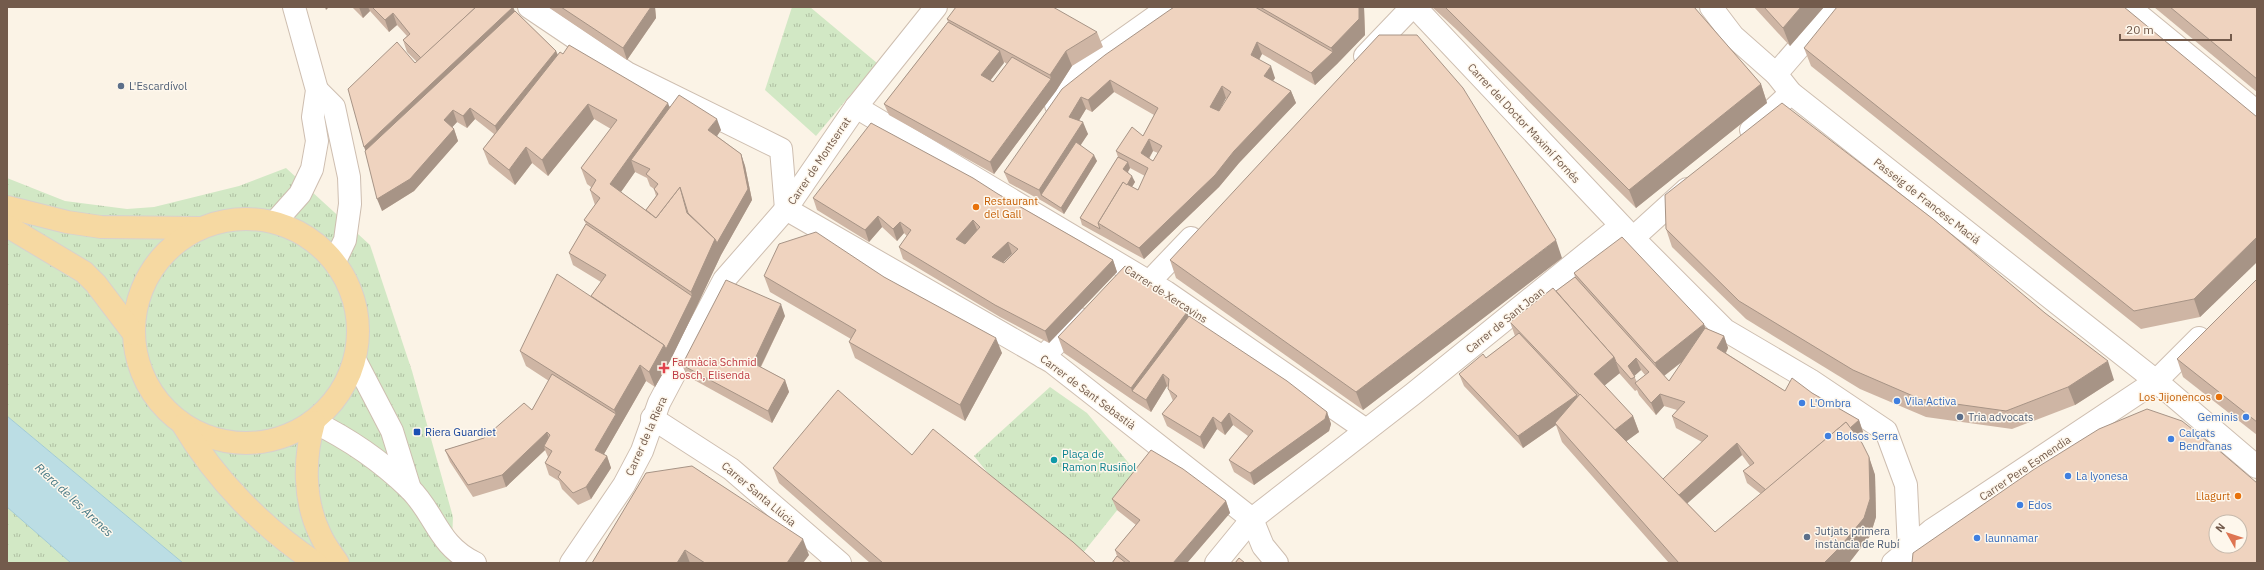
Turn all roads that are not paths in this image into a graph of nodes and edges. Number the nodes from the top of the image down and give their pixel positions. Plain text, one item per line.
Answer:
1 (294, 7) edge
2 (529, 7) edge
3 (936, 7) edge
4 (1169, 7) edge
5 (1412, 7) edge
6 (1415, 7) edge
7 (1711, 7) edge
8 (1834, 7) edge
9 (2129, 7) edge
10 (1352, 70) edge
11 (1776, 74) junction
12 (317, 90) junction
13 (1791, 93) junction
14 (856, 107) junction
15 (2257, 112) edge
16 (1044, 121) edge
17 (1739, 142) edge
18 (1009, 171) edge
19 (1704, 174) edge
20 (995, 190) junction
21 (7, 206) edge
22 (786, 209) junction
23 (275, 222) junction
24 (1204, 225) edge
25 (7, 226) edge
26 (202, 228) junction
27 (1633, 238) junction
28 (335, 261) junction
29 (1129, 270) junction
30 (1149, 282) junction
31 (1113, 287) edge
32 (1097, 303) edge
33 (2212, 325) edge
34 (134, 334) junction
35 (1043, 357) junction
36 (355, 360) junction
37 (2156, 381) junction
38 (652, 418) junction
39 (314, 422) junction
40 (183, 425) junction
41 (1366, 430) junction
42 (2257, 468) edge
43 (410, 489) junction
44 (1252, 519) junction
45 (1899, 559) edge
46 (316, 563) edge
47 (338, 563) edge
48 (475, 563) edge
49 (570, 563) edge
50 (840, 563) edge
51 (1216, 563) edge
52 (1276, 563) edge

1 - 12 street
2 - 22 street, Carrer de Montserrat
3 - 14 street, Carrer de Montserrat
4 - 16 street
5 - 10 street
6 - 27 street, Carrer del Doctor Maximí Fornés
7 - 11 street, Passeig de Francesc Maciá
8 - 11 street
9 - 15 street
11 - 13 street, Passeig de Francesc Maciá
12 - 23 street
12 - 28 street
13 - 17 street
13 - 37 street, Passeig de Francesc Maciá
14 - 20 street, Carrer de Xercavins
14 - 22 street, Carrer de Montserrat
18 - 20 street
19 - 27 street
20 - 29 street, Carrer de Xercavins
21 - 26 main road
22 - 35 street, Carrer de Sant Sebastià
22 - 38 street, Carrer de la Riera
23 - 26 main road
23 - 28 main road
24 - 30 street
25 - 34 main road
26 - 34 main road
27 - 41 street, Carrer de Sant Joan
27 - 45 street, Carrer del Doctor Maximí Fornés
28 - 36 main road
29 - 30 street, Carrer de Xercavins
29 - 31 street
30 - 41 street, Carrer de Xercavins
32 - 35 street
33 - 37 street, Carrer Pere Esmendia
34 - 40 main road
35 - 44 street, Carrer de Sant Sebastià
36 - 39 main road
36 - 43 street
37 - 42 street, Passeig de Francesc Maciá
37 - 45 street, Carrer Pere Esmendia
38 - 49 street, Carrer de la Riera
38 - 50 street, Carrer Santa Llúcia
39 - 40 main road
39 - 43 street
39 - 47 main road
40 - 46 main road
41 - 44 street, Carrer de Sant Joan
43 - 48 street
44 - 51 street, Carrer de Sant Joan
44 - 52 street

